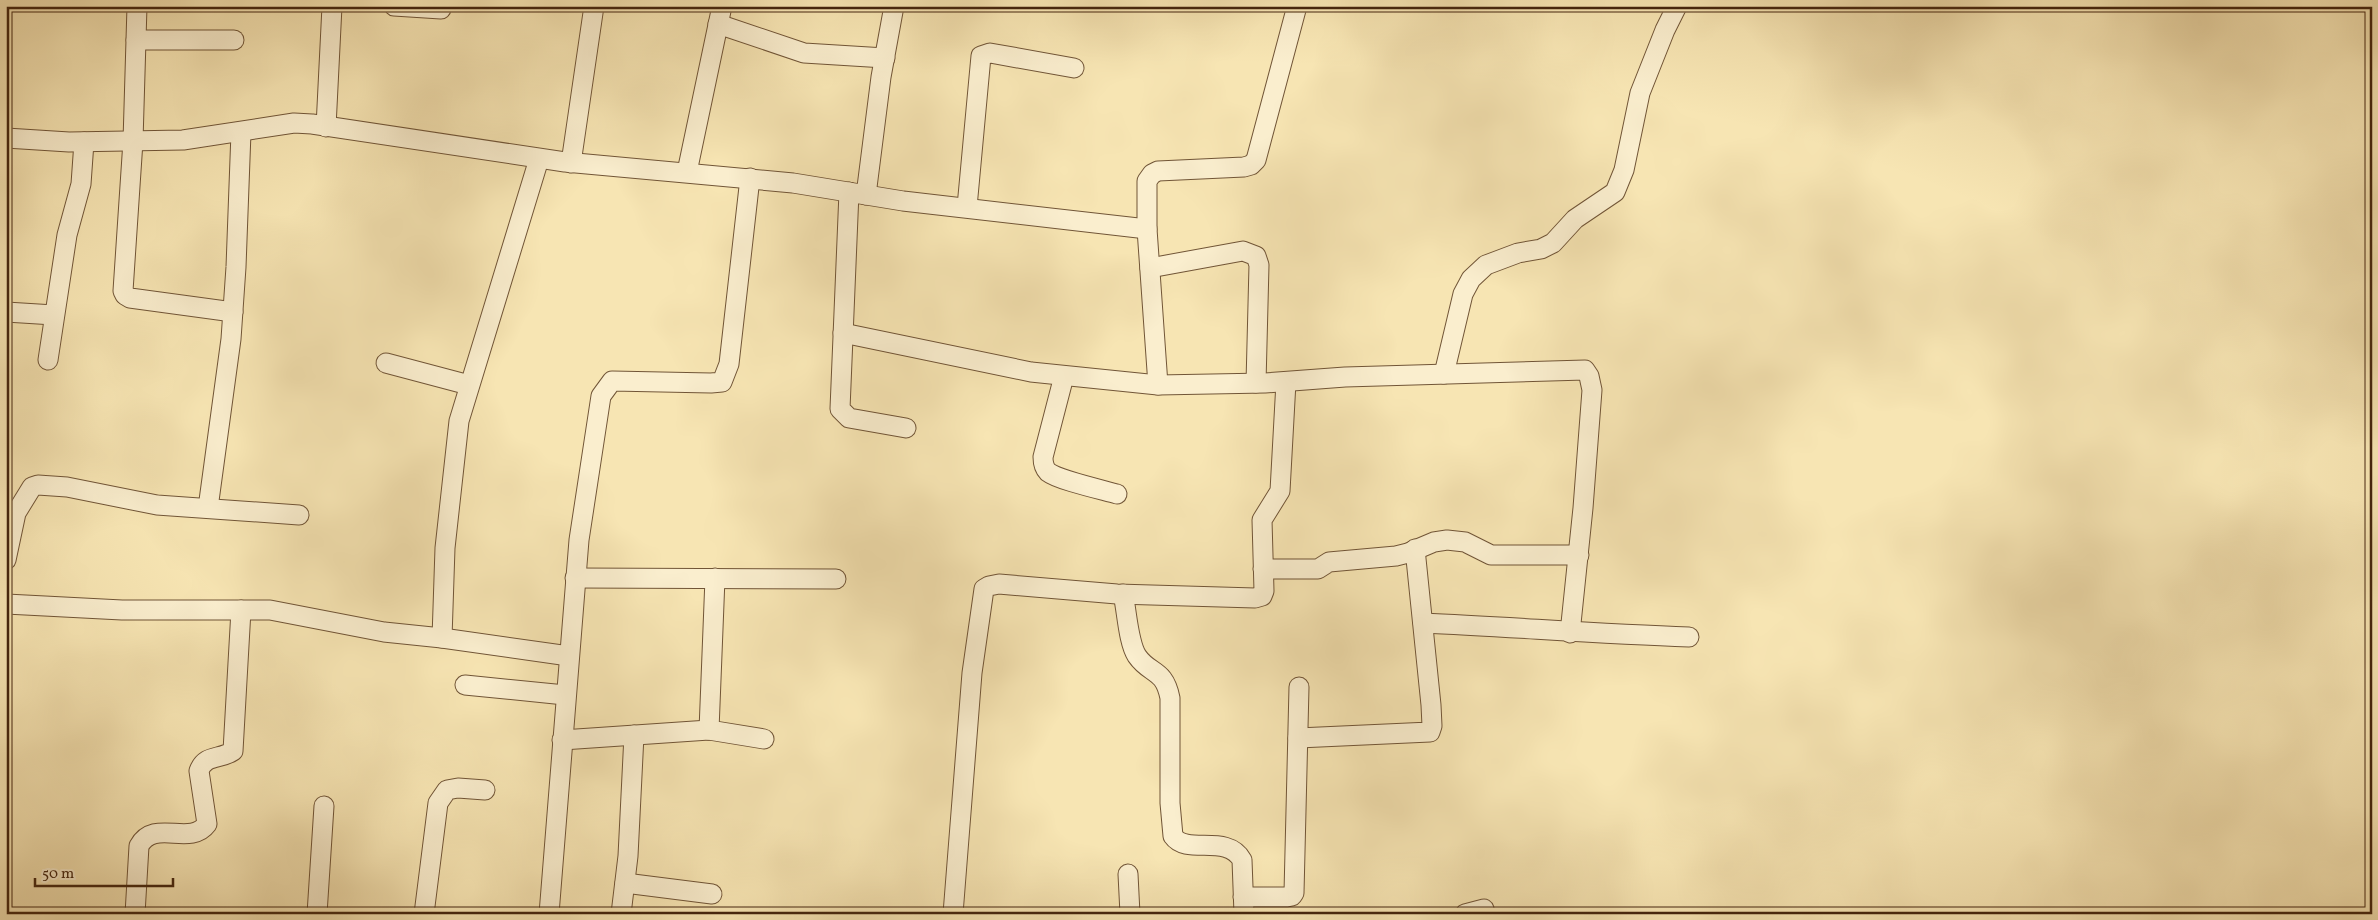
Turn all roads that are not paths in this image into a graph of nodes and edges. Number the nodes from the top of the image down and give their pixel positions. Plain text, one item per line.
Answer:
1 (137, 6) edge
2 (332, 6) edge
3 (394, 6) edge
4 (594, 6) edge
5 (894, 6) edge
6 (1297, 6) edge
7 (1677, 6) edge
8 (442, 9) dead end
9 (720, 15) edge
10 (136, 40) junction
11 (234, 40) dead end
12 (884, 58) junction
13 (1074, 68) dead end
14 (326, 127) junction
15 (241, 132) junction
16 (6, 138) edge
17 (133, 141) junction
18 (84, 142) junction
19 (539, 158) junction
20 (571, 163) junction
21 (687, 172) junction
22 (750, 178) junction
23 (857, 194) junction
24 (967, 207) junction
25 (1147, 229) junction
26 (1150, 268) junction
27 (6, 312) edge
28 (233, 312) junction
29 (54, 316) junction
30 (843, 333) junction
31 (48, 360) dead end
32 (386, 364) dead end
33 (1444, 374) junction
34 (1064, 376) junction
35 (1286, 382) junction
36 (1256, 384) junction
37 (468, 385) junction
38 (1158, 385) junction
39 (906, 428) dead end
40 (1117, 494) dead end
41 (14, 503) edge
42 (208, 508) junction
43 (298, 515) dead end
44 (1415, 549) junction
45 (1579, 555) junction
46 (6, 560) edge
47 (1263, 569) junction
48 (575, 578) junction
49 (714, 578) junction
50 (836, 579) dead end
51 (1123, 594) junction
52 (6, 604) edge
53 (241, 610) junction
54 (1423, 623) junction
55 (1570, 633) junction
56 (1689, 637) dead end
57 (442, 638) junction
58 (568, 656) junction
59 (465, 685) dead end
60 (1299, 687) dead end
61 (565, 695) junction
62 (709, 730) junction
63 (634, 735) junction
64 (1298, 738) junction
65 (764, 739) dead end
66 (562, 740) junction
67 (485, 790) dead end
68 (324, 806) dead end
69 (1128, 874) dead end
70 (625, 884) junction
71 (712, 894) dead end
72 (1244, 905) edge
73 (1484, 909) dead end
74 (135, 914) edge
75 (318, 914) edge
76 (424, 914) edge
77 (549, 914) edge
78 (621, 914) edge
79 (953, 914) edge
80 (1130, 914) edge
81 (1465, 914) edge

1 - 10 street
2 - 14 street
3 - 8 street
4 - 20 street
5 - 12 street
6 - 25 street
7 - 33 street
9 - 12 street
9 - 21 street
10 - 11 street
10 - 17 street
12 - 23 street
13 - 24 street
14 - 15 street
14 - 19 street
15 - 17 street
15 - 28 street
16 - 18 street
17 - 18 street
17 - 28 street
18 - 29 street
19 - 20 street
19 - 37 street
20 - 21 street
21 - 22 street
22 - 23 street
22 - 48 street
23 - 24 street
23 - 30 street
24 - 25 street
25 - 26 street
26 - 36 street
26 - 38 street
27 - 29 street
28 - 42 street
29 - 31 street
30 - 34 street
30 - 39 street
32 - 37 street
33 - 35 street
33 - 45 street
34 - 38 street
34 - 40 street
35 - 36 street
35 - 47 street
36 - 38 street
37 - 57 street
41 - 42 street
41 - 46 street
42 - 43 street
44 - 45 street
44 - 47 street
44 - 54 street
45 - 55 street
47 - 51 street
48 - 49 street
48 - 58 street
49 - 50 street
49 - 62 street
51 - 72 street
51 - 79 street
52 - 53 street
53 - 57 street
53 - 74 street
54 - 55 street
54 - 64 street
55 - 56 street
57 - 58 street
58 - 61 street
59 - 61 street
60 - 64 street
61 - 66 street
62 - 63 street
62 - 65 street
63 - 66 street
63 - 70 street
64 - 72 street
66 - 77 street
67 - 76 street
68 - 75 street
69 - 80 street
70 - 71 street
70 - 78 street
73 - 81 street

